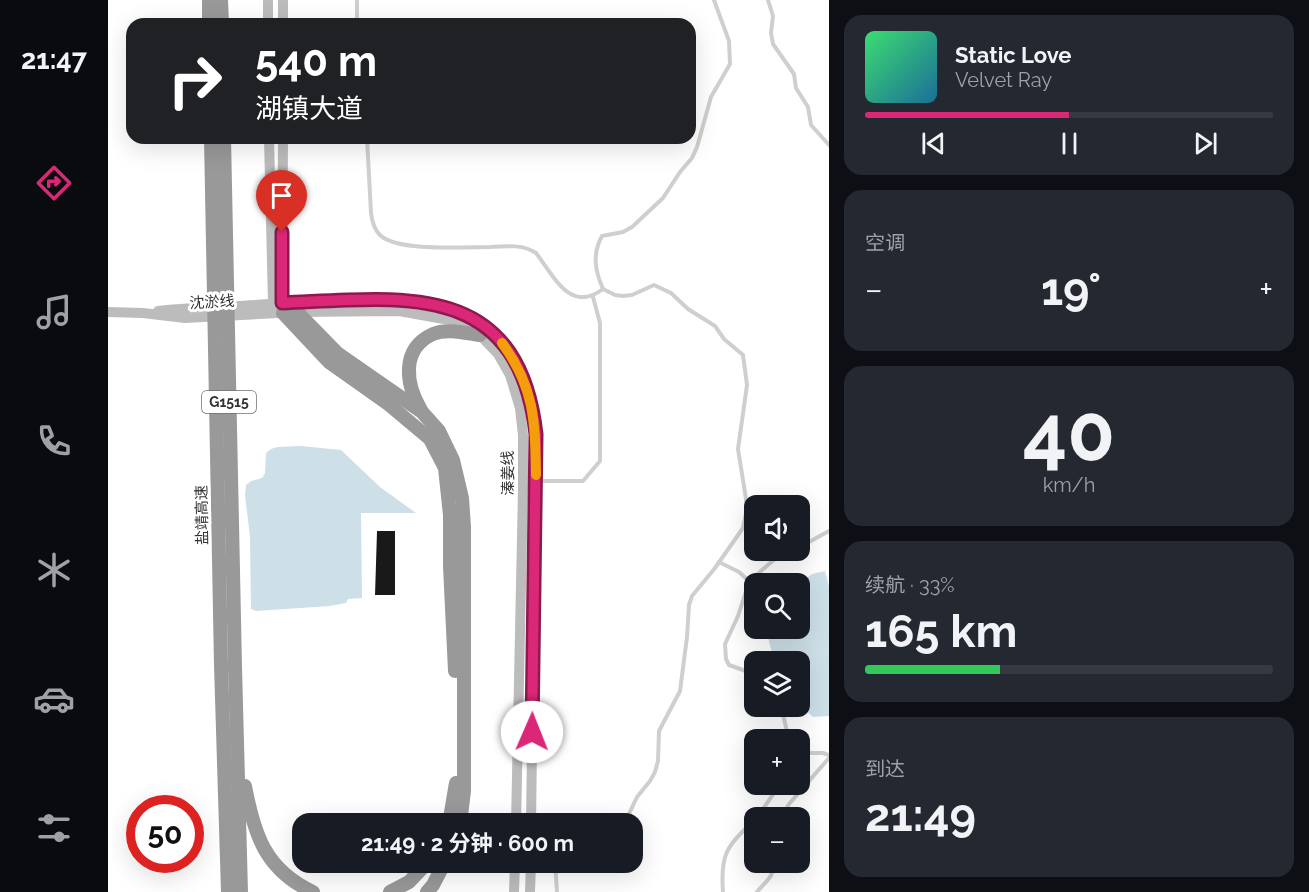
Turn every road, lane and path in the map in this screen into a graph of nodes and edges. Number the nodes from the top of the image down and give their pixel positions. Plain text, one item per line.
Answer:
1 (209, 0) edge
2 (221, 0) edge
3 (268, 0) edge
4 (284, 0) edge
5 (357, 0) edge
6 (714, 0) edge
7 (768, 0) edge
8 (209, 18) edge
9 (222, 18) edge
10 (268, 18) edge
11 (283, 18) edge
12 (357, 18) edge
13 (212, 144) edge
14 (224, 144) edge
15 (270, 144) edge
16 (283, 144) edge
17 (367, 144) edge
18 (829, 145) edge
19 (603, 289) junction
20 (592, 297) junction
21 (284, 308) junction
22 (108, 312) edge
23 (480, 335) junction
24 (422, 412) junction
25 (536, 481) junction
26 (829, 531) edge
27 (810, 541) edge
28 (773, 561) edge
29 (719, 562) junction
30 (760, 573) edge
31 (744, 577) edge
32 (744, 595) edge
33 (228, 666) junction
34 (744, 670) edge
35 (237, 719) junction
36 (810, 753) edge
37 (829, 757) edge
38 (787, 807) edge
39 (451, 813) edge
40 (461, 813) edge
41 (516, 813) edge
42 (531, 813) edge
43 (629, 813) edge
44 (744, 831) edge
45 (417, 873) edge
46 (430, 873) edge
47 (433, 873) edge
48 (436, 873) edge
49 (515, 873) edge
50 (531, 873) edge
51 (554, 873) edge
52 (773, 873) edge
53 (227, 888) edge
54 (241, 892) edge
55 (313, 892) edge
56 (390, 892) edge
57 (409, 892) edge
58 (418, 892) edge
59 (427, 892) edge
60 (514, 892) edge
61 (530, 892) edge
62 (556, 892) edge
63 (723, 892) edge
64 (757, 892) edge

1 - 8 highway
2 - 9 highway
3 - 10 main road
4 - 11 main road
5 - 12 lane
6 - 19 lane
7 - 18 lane
13 - 33 highway, 盐靖高速 / G1515, bridge
14 - 33 highway, 盐靖高速 / G1515, bridge
15 - 21 main road
16 - 21 main road
17 - 20 lane
19 - 20 lane
19 - 29 lane
20 - 25 lane
21 - 22 main road, 沈淤线
21 - 23 main road, 溱姜线
21 - 24 highway
21 - 25 main road, 溱姜线
21 - 39 highway
23 - 24 highway
23 - 41 main road, 溱姜线
24 - 40 highway
25 - 42 main road, 溱姜线
26 - 27 lane
28 - 30 lane
29 - 31 lane
29 - 43 lane
32 - 34 lane
33 - 35 highway, 盐靖高速 / G1515
33 - 53 highway, 盐靖高速 / G1515
35 - 54 highway, 盐靖高速 / G1515
35 - 55 highway
36 - 37 lane
37 - 38 lane
44 - 63 lane
45 - 56 highway
46 - 57 highway
47 - 58 highway
48 - 59 highway
49 - 60 main road
50 - 61 main road
51 - 62 lane
52 - 64 lane

